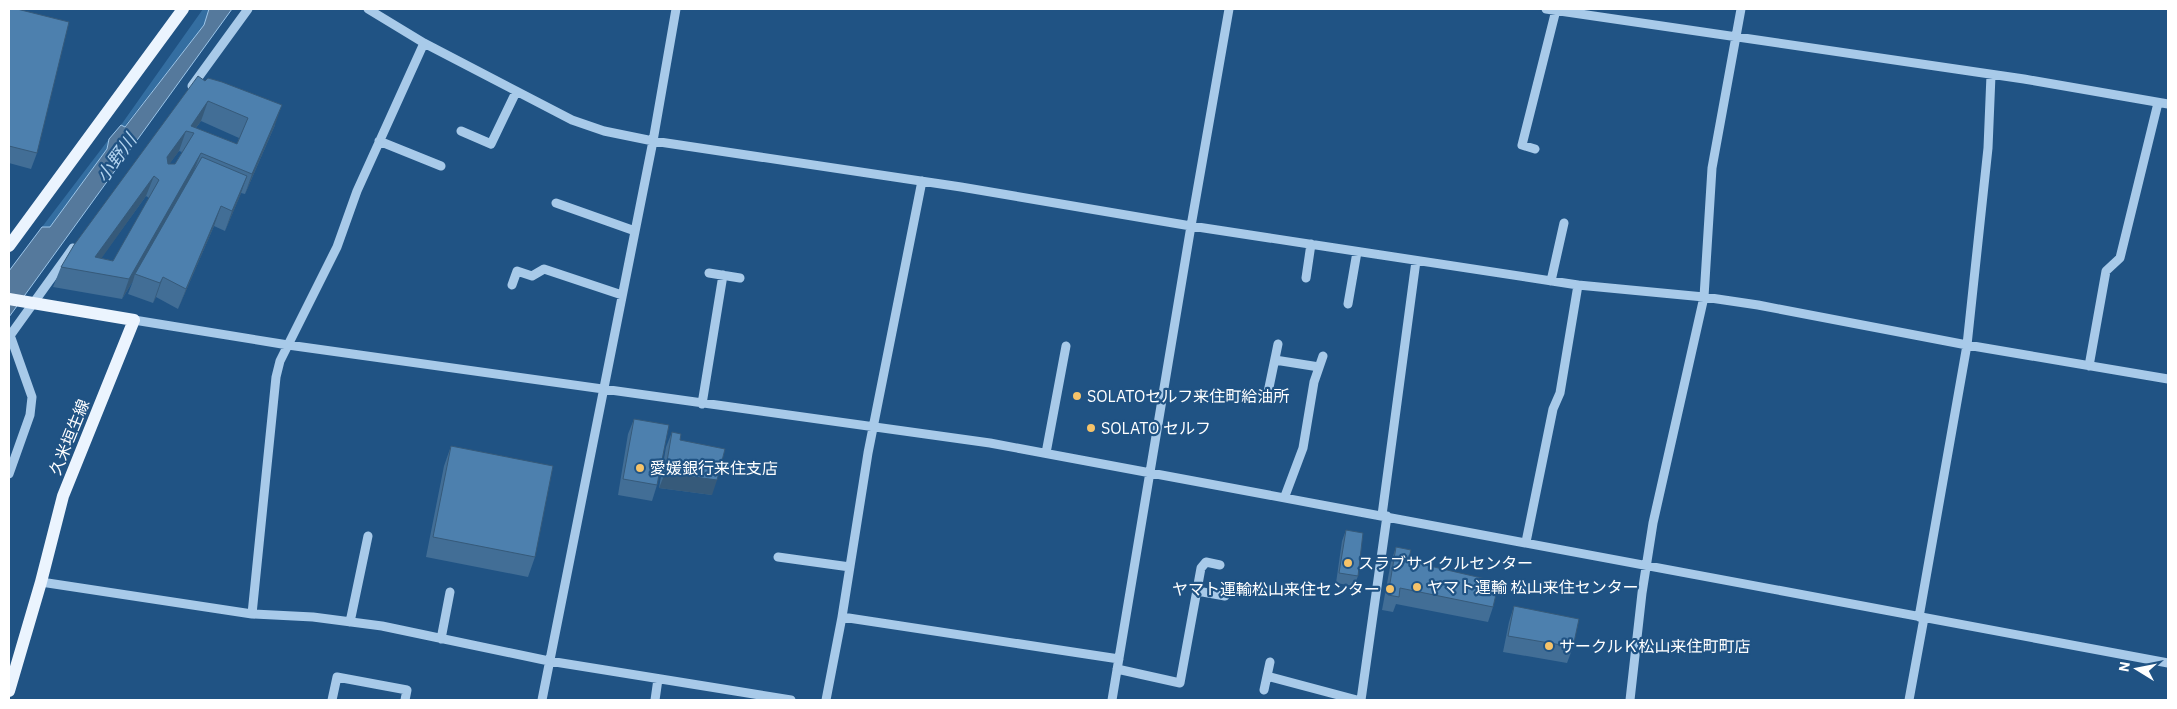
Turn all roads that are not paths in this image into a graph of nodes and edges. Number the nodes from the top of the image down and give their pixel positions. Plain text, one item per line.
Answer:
1 (183, 9) edge
2 (248, 9) edge
3 (368, 9) edge
4 (676, 9) edge
5 (1229, 9) edge
6 (1546, 9) edge
7 (1741, 9) edge
8 (1556, 10) junction
9 (1736, 38) junction
10 (424, 43) junction
11 (1991, 75) junction
12 (516, 92) junction
13 (184, 96) edge
14 (2158, 103) junction
15 (2168, 104) edge
16 (461, 131) dead end
17 (653, 140) junction
18 (379, 141) junction
19 (1535, 149) dead end
20 (441, 166) dead end
21 (922, 182) junction
22 (556, 203) dead end
23 (1564, 223) dead end
24 (1191, 226) junction
25 (635, 231) junction
26 (80, 240) edge
27 (1311, 244) junction
28 (9, 246) edge
29 (1358, 252) junction
30 (1416, 261) junction
31 (709, 272) dead end
32 (724, 275) junction
33 (740, 278) dead end
34 (1306, 278) dead end
35 (1550, 281) junction
36 (512, 285) dead end
37 (1578, 286) junction
38 (622, 295) junction
39 (1704, 296) junction
40 (9, 299) edge
41 (30, 303) junction
42 (1348, 304) dead end
43 (134, 320) junction
44 (9, 336) edge
45 (1278, 344) dead end
46 (1967, 345) junction
47 (288, 346) junction
48 (1066, 346) dead end
49 (1323, 356) dead end
50 (1275, 360) junction
51 (2089, 366) junction
52 (1319, 367) junction
53 (2168, 379) edge
54 (603, 390) junction
55 (1267, 397) dead end
56 (702, 404) junction
57 (874, 427) junction
58 (1046, 453) junction
59 (1149, 471) junction
60 (9, 474) edge
61 (1284, 496) junction
62 (1385, 515) junction
63 (368, 536) dead end
64 (1526, 542) junction
65 (778, 557) dead end
66 (1220, 565) dead end
67 (1647, 565) junction
68 (850, 568) junction
69 (41, 582) junction
70 (1197, 591) junction
71 (450, 592) dead end
72 (1225, 596) dead end
73 (252, 614) junction
74 (842, 617) junction
75 (1921, 617) junction
76 (350, 622) junction
77 (441, 639) junction
78 (1119, 659) junction
79 (549, 661) junction
80 (1270, 662) dead end
81 (2168, 662) edge
82 (1117, 669) junction
83 (1267, 676) junction
84 (658, 679) junction
85 (1264, 690) dead end
86 (9, 691) edge
87 (754, 698) edge
88 (332, 700) edge
89 (405, 700) edge
90 (542, 700) edge
91 (655, 700) edge
92 (791, 700) edge
93 (826, 700) edge
94 (1112, 700) edge
95 (1357, 700) edge
96 (1361, 700) edge
97 (1630, 700) edge
98 (1909, 700) edge

1 - 28 main road
2 - 13 street
3 - 10 street
4 - 17 street
5 - 24 street
6 - 8 street
7 - 9 street
8 - 9 street
8 - 19 street
9 - 11 street
9 - 39 street
10 - 12 street
10 - 18 street
11 - 14 street
11 - 46 street
12 - 16 street
12 - 17 street
14 - 15 street
14 - 51 street
17 - 21 street
17 - 25 street
18 - 20 street
18 - 47 street
21 - 24 street
21 - 57 street
22 - 25 street
23 - 35 street
24 - 27 street
24 - 59 street
25 - 38 street
26 - 41 street
27 - 29 street
27 - 34 street
29 - 30 street
29 - 42 street
30 - 35 street
30 - 62 street
31 - 32 street
32 - 33 street
32 - 56 street
35 - 37 street
36 - 38 street
37 - 39 street
37 - 64 street
38 - 54 street
39 - 46 street
39 - 67 street
40 - 41 main road
41 - 43 main road
41 - 44 street
43 - 47 street
43 - 69 main road, 久米垣生線
44 - 60 street
45 - 50 street
46 - 51 street
46 - 75 street
47 - 54 street
47 - 73 street
48 - 58 street
49 - 52 street
50 - 52 street
50 - 55 street
51 - 53 street
52 - 61 street
54 - 56 street
54 - 79 street
56 - 57 street
57 - 58 street
57 - 68 street
58 - 59 street
59 - 61 street
59 - 78 street
61 - 62 street
62 - 64 street
62 - 96 street
63 - 76 street
64 - 67 street
65 - 68 street
66 - 70 street
67 - 75 street
67 - 97 street
68 - 74 street
69 - 73 street
69 - 86 main road, 久米垣生線
70 - 72 street
70 - 82 street
71 - 77 street
73 - 76 street
74 - 78 street
74 - 93 street
75 - 81 street
75 - 98 street
76 - 77 street
77 - 79 street
78 - 82 street
79 - 84 street
79 - 90 street
80 - 83 street
82 - 94 street
83 - 85 street
83 - 95 street
84 - 87 street
84 - 91 street
87 - 92 street
88 - 89 street

